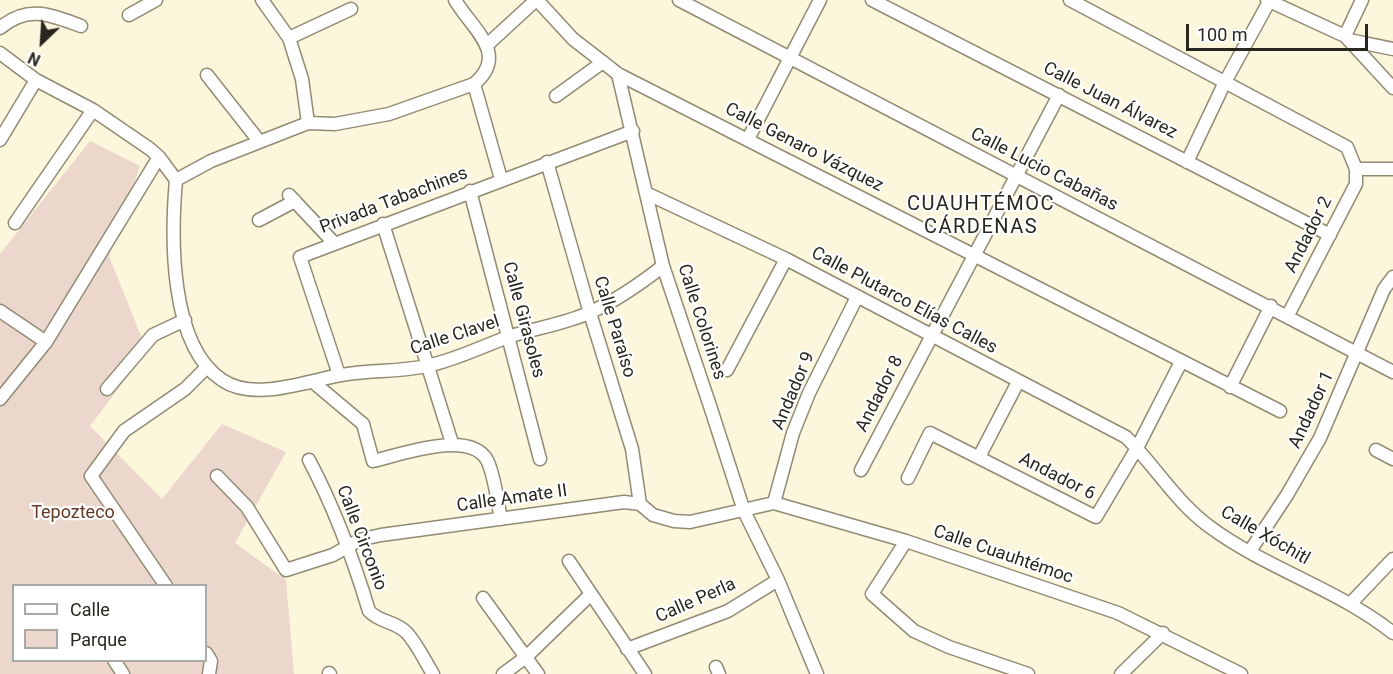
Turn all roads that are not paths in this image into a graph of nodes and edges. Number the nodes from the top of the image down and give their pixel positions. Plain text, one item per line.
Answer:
1 (156, 0) edge
2 (262, 0) edge
3 (455, 0) edge
4 (536, 0) edge
5 (679, 0) edge
6 (820, 0) edge
7 (872, 0) edge
8 (1070, 0) edge
9 (1269, 0) edge
10 (1362, 0) edge
11 (351, 9) dead end
12 (129, 15) dead end
13 (81, 26) dead end
14 (0, 28) edge
15 (289, 38) junction
16 (1347, 38) junction
17 (487, 45) junction
18 (1393, 49) edge
19 (0, 53) edge
20 (789, 59) junction
21 (603, 62) junction
22 (618, 74) junction
23 (207, 75) dead end
24 (36, 80) junction
25 (1224, 82) junction
26 (474, 84) junction
27 (1393, 88) edge
28 (1059, 95) junction
29 (556, 96) dead end
30 (88, 107) junction
31 (308, 123) junction
32 (633, 131) junction
33 (748, 139) junction
34 (0, 140) edge
35 (259, 141) junction
36 (159, 157) junction
37 (547, 162) junction
38 (1187, 162) junction
39 (1393, 169) edge
40 (1356, 170) junction
41 (1016, 176) junction
42 (501, 179) junction
43 (176, 180) junction
44 (470, 191) junction
45 (648, 194) junction
46 (259, 220) dead end
47 (15, 223) dead end
48 (382, 225) junction
49 (1330, 235) junction
50 (334, 243) junction
51 (973, 255) junction
52 (786, 259) junction
53 (663, 266) junction
54 (1393, 277) edge
55 (857, 297) junction
56 (1271, 306) junction
57 (0, 311) edge
58 (590, 313) junction
59 (1287, 315) junction
60 (185, 320) junction
61 (931, 335) junction
62 (508, 338) junction
63 (46, 342) junction
64 (1358, 354) junction
65 (1181, 362) junction
66 (429, 366) junction
67 (207, 367) junction
68 (727, 370) dead end
69 (1393, 372) edge
70 (339, 375) junction
71 (313, 381) junction
72 (1018, 382) junction
73 (1230, 387) junction
74 (107, 389) dead end
75 (0, 399) edge
76 (1280, 411) dead end
77 (452, 443) junction
78 (1137, 448) junction
79 (1376, 450) dead end
80 (979, 457) junction
81 (540, 459) dead end
82 (1393, 459) edge
83 (309, 460) dead end
84 (861, 470) dead end
85 (217, 477) dead end
86 (908, 478) dead end
87 (774, 503) junction
88 (640, 504) junction
89 (744, 511) junction
90 (501, 519) junction
91 (906, 541) junction
92 (348, 544) junction
93 (1250, 551) junction
94 (1393, 559) edge
95 (569, 561) dead end
96 (778, 580) junction
97 (165, 584) edge
98 (590, 595) junction
99 (483, 598) dead end
100 (1350, 604) junction
101 (1163, 633) junction
102 (1393, 633) edge
103 (627, 649) junction
104 (207, 654) edge
105 (526, 657) junction
106 (212, 673) edge
107 (433, 674) edge
108 (503, 674) edge
109 (538, 674) edge
110 (645, 674) edge
111 (817, 674) edge
112 (1028, 674) edge
113 (1121, 674) edge
114 (1241, 674) edge

1 - 12 street
2 - 15 street
3 - 17 street
4 - 17 street
4 - 21 street
5 - 20 street, Calle Lucio Cabañas
6 - 20 street
7 - 28 street, Calle Juan Álvarez
8 - 25 street
9 - 16 street
9 - 25 street
10 - 16 street
11 - 15 street
13 - 14 street
15 - 31 street
16 - 18 street
16 - 27 street
17 - 26 street
19 - 24 street
20 - 33 street
20 - 41 street, Calle Lucio Cabañas
21 - 22 street
21 - 29 street
22 - 32 street, Calle Colorines
22 - 33 street, Calle Genaro Vázquez
23 - 35 street
24 - 30 street
24 - 34 street
25 - 38 street
25 - 40 street
26 - 31 street
26 - 42 street
28 - 38 street, Calle Juan Álvarez
28 - 41 street, Andador 8
30 - 36 street
30 - 47 street
31 - 35 street
32 - 37 street, Privada Tabachines
32 - 45 street, Calle Colorines
33 - 51 street, Calle Genaro Vázquez
35 - 43 street
36 - 43 street
36 - 63 street
37 - 42 street, Privada Tabachines
37 - 58 street, Calle Paraíso
38 - 49 street, Calle Juan Álvarez
39 - 40 street
40 - 49 street, Andador 2
41 - 51 street, Andador 8
41 - 56 street, Calle Lucio Cabañas
42 - 44 street, Privada Tabachines
43 - 60 street
44 - 48 street, Privada Tabachines
44 - 62 street, Calle Girasoles
45 - 52 street, Calle Plutarco Elías Calles
45 - 53 street, Calle Colorines
46 - 50 street
48 - 50 street, Privada Tabachines
48 - 66 street
49 - 59 street, Andador 2
50 - 70 street, Privada Tabachines
51 - 61 street, Andador 8
51 - 65 street, Calle Genaro Vázquez
52 - 55 street, Calle Plutarco Elías Calles
52 - 68 street
53 - 58 street, Calle Clavel
53 - 89 street, Calle Colorines
54 - 64 street, Andador 1
55 - 61 street, Calle Plutarco Elías Calles
55 - 87 street, Andador 9
56 - 59 street, Calle Lucio Cabañas
56 - 73 street
57 - 63 street
58 - 62 street, Calle Clavel
58 - 88 street, Calle Paraíso
59 - 64 street, Calle Lucio Cabañas
60 - 67 street
60 - 74 street
61 - 72 street, Calle Plutarco Elías Calles
61 - 84 street, Andador 8
62 - 66 street, Calle Clavel
62 - 81 street, Calle Girasoles
63 - 75 street
64 - 69 street, Calle Lucio Cabañas
64 - 93 street, Andador 1
65 - 73 street, Calle Genaro Vázquez
65 - 78 street
66 - 70 street, Calle Clavel
66 - 77 street
67 - 71 street, Calle Clavel
67 - 97 street
70 - 71 street, Calle Clavel
71 - 77 street
72 - 78 street, Calle Plutarco Elías Calles
72 - 80 street
73 - 76 street, Calle Genaro Vázquez
77 - 90 street
78 - 80 street, Andador 6
78 - 93 street, Calle Xóchitl
79 - 82 street
80 - 86 street, Andador 6
83 - 92 street, Calle Circonio
85 - 92 street, Calle Amate II
87 - 89 street
87 - 91 street, Calle Cuauhtémoc
88 - 89 street, Calle Amate II
88 - 90 street, Calle Amate II
89 - 96 street, Calle Colorines
90 - 92 street, Calle Amate II
91 - 101 street, Calle Cuauhtémoc
91 - 112 street
92 - 107 street, Calle Circonio
93 - 100 street, Calle Xóchitl
94 - 100 street
95 - 98 street
96 - 103 street, Calle Perla
96 - 111 street, Calle Colorines
98 - 103 street
98 - 105 street
99 - 105 street
100 - 102 street, Calle Xóchitl
101 - 113 street
101 - 114 street, Calle Cuauhtémoc
103 - 110 street
104 - 106 street
105 - 108 street
105 - 109 street

